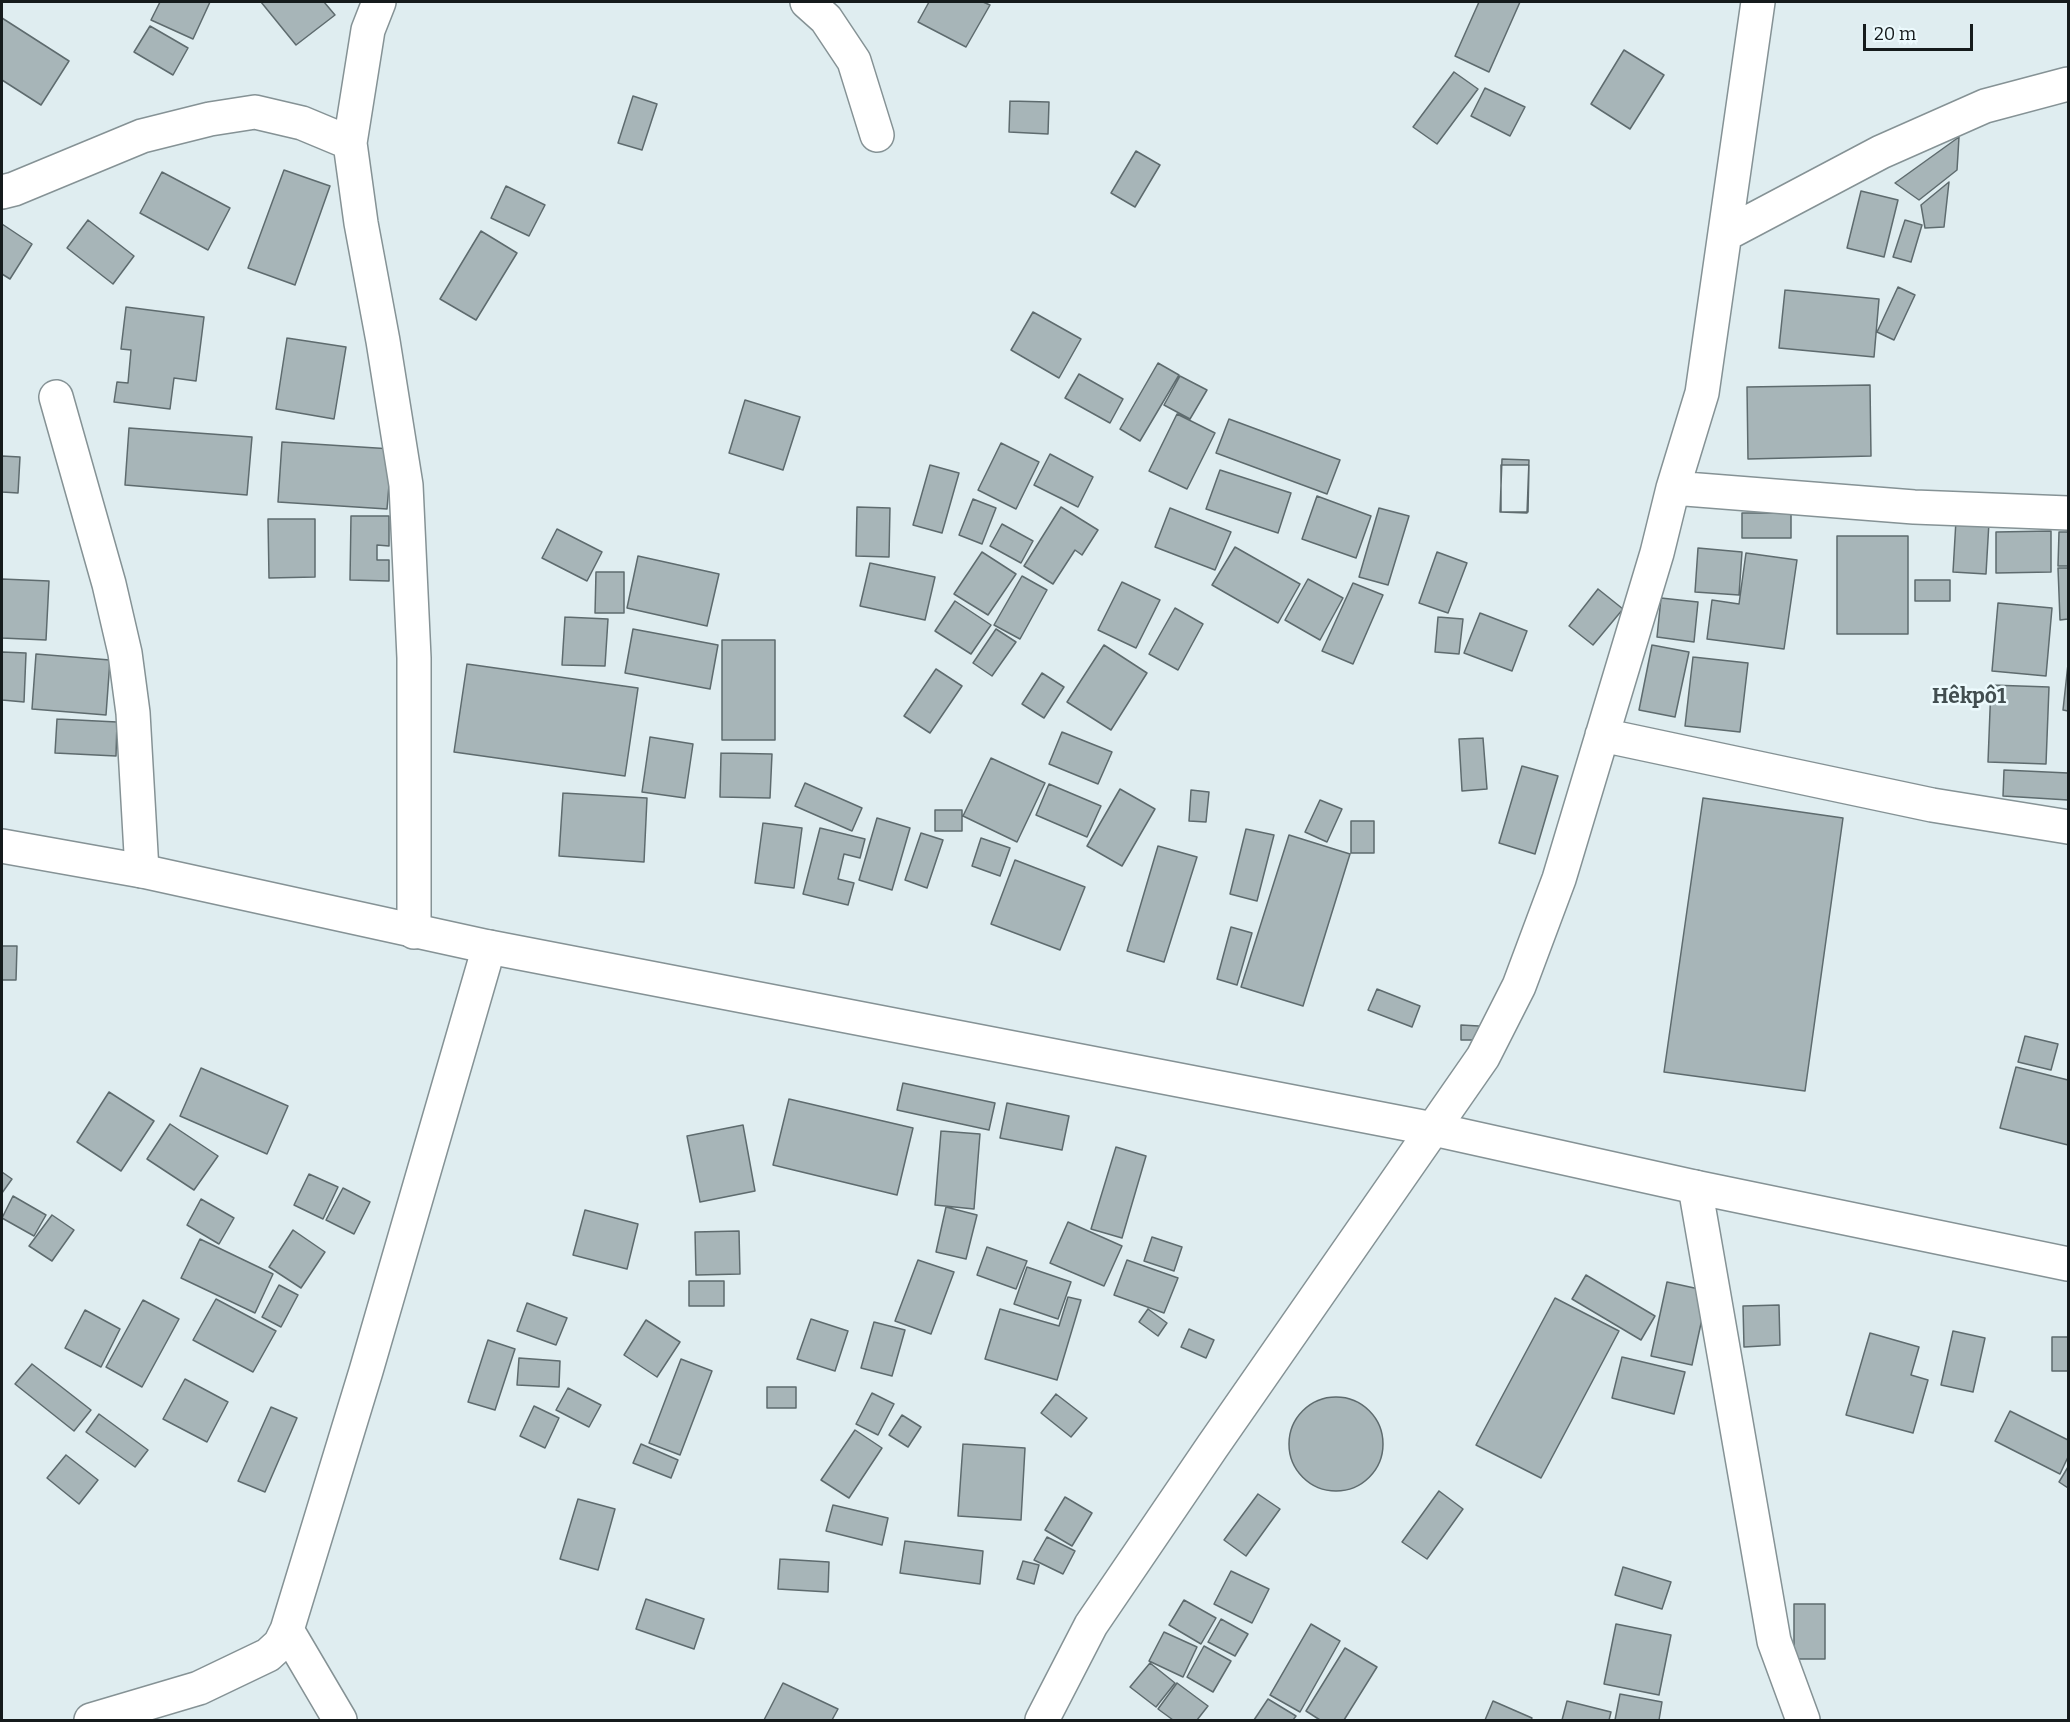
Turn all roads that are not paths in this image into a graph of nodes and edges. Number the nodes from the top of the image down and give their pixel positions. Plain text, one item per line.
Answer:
1 (379, 2) edge
2 (807, 2) edge
3 (1758, 2) edge
4 (2068, 84) edge
5 (877, 135) dead end
6 (350, 143) junction
7 (2, 192) edge
8 (1726, 234) junction
9 (56, 397) dead end
10 (1673, 488) junction
11 (2068, 513) edge
12 (1602, 735) junction
13 (2068, 827) edge
14 (2, 846) edge
15 (142, 871) junction
16 (414, 932) junction
17 (489, 947) junction
18 (1433, 1129) junction
19 (1695, 1187) junction
20 (2068, 1264) edge
21 (287, 1630) junction
22 (91, 1720) edge
23 (340, 1720) edge
24 (1042, 1720) edge
25 (1803, 1720) edge

1 - 6 street
2 - 5 street
3 - 8 street
4 - 8 street
6 - 7 street
6 - 16 street
8 - 10 street
9 - 15 street
10 - 11 street
10 - 12 street
12 - 13 street
12 - 18 street
14 - 15 street
15 - 16 street
16 - 17 street
17 - 18 street
17 - 21 street
18 - 19 street
18 - 24 street
19 - 20 street
19 - 25 street
21 - 22 street
21 - 23 street

